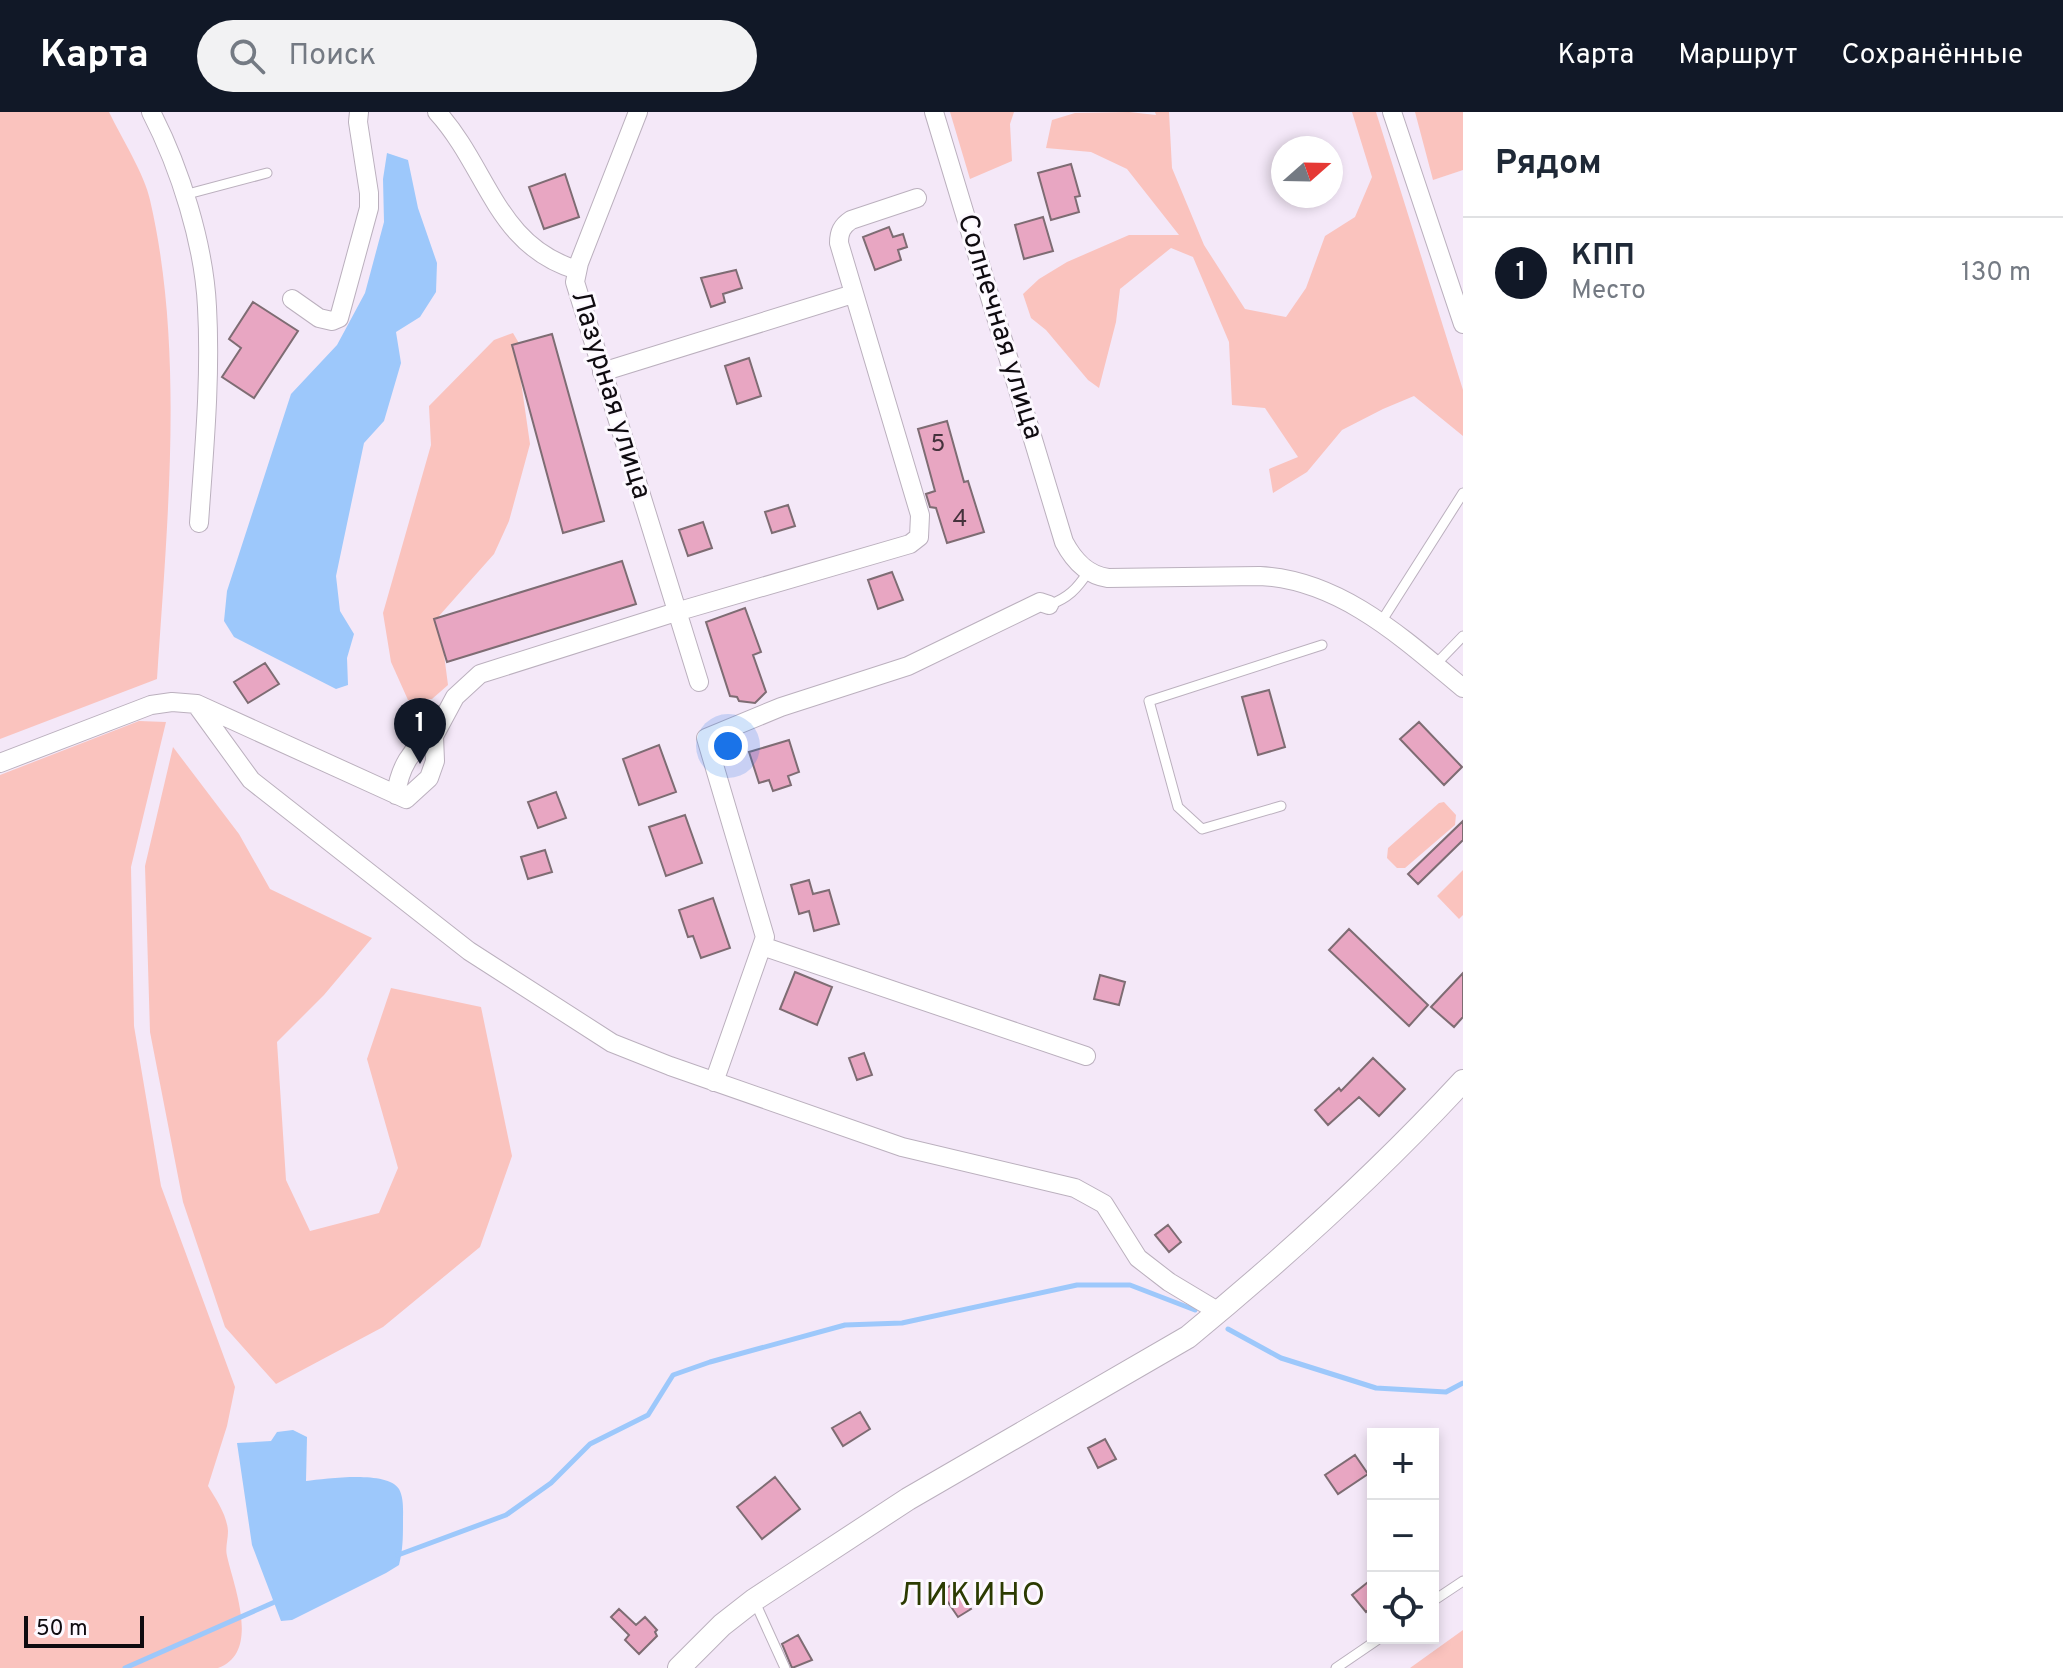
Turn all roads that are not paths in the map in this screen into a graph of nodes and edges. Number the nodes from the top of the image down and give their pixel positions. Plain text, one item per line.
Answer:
1 (151, 112) edge
2 (359, 112) edge
3 (437, 112) edge
4 (638, 112) edge
5 (934, 112) edge
6 (1392, 112) edge
7 (267, 173) dead end
8 (184, 195) junction
9 (917, 198) dead end
10 (577, 270) junction
11 (853, 294) junction
12 (292, 299) dead end
13 (1463, 324) edge
14 (602, 372) junction
15 (1463, 493) edge
16 (199, 523) dead end
17 (1088, 572) junction
18 (1049, 605) joint
19 (676, 612) junction
20 (1381, 622) junction
21 (1463, 636) edge
22 (1322, 645) dead end
23 (1435, 665) junction
24 (699, 682) dead end
25 (1463, 688) edge
26 (197, 704) junction
27 (434, 736) junction
28 (0, 763) edge
29 (401, 797) junction
30 (1281, 806) dead end
31 (762, 946) junction
32 (1086, 1056) dead end
33 (714, 1082) junction
34 (1460, 1093) edge
35 (1219, 1312) junction
36 (1463, 1581) edge
37 (1439, 1597) edge
38 (754, 1600) junction
39 (1371, 1644) edge
40 (679, 1668) edge
41 (785, 1668) edge
42 (1336, 1668) edge

1 - 8 street
2 - 12 street
3 - 10 street
4 - 10 street, Лазурная улица
5 - 17 street, Солнечная улица
6 - 13 street
7 - 8 lane
8 - 16 street
9 - 11 street
10 - 14 street, Лазурная улица
11 - 14 street
11 - 19 street
14 - 19 street, Лазурная улица
15 - 20 lane
17 - 18 lane
17 - 20 street
18 - 31 street
19 - 24 street, Лазурная улица
19 - 27 street
20 - 23 street
21 - 23 lane
22 - 30 lane
23 - 25 street
26 - 28 street
26 - 29 street
26 - 33 street
27 - 29 street
27 - 29 street
31 - 32 street
31 - 33 street
33 - 35 street
34 - 35 street
35 - 38 street
36 - 37 lane
38 - 40 street
38 - 41 lane
39 - 42 lane

